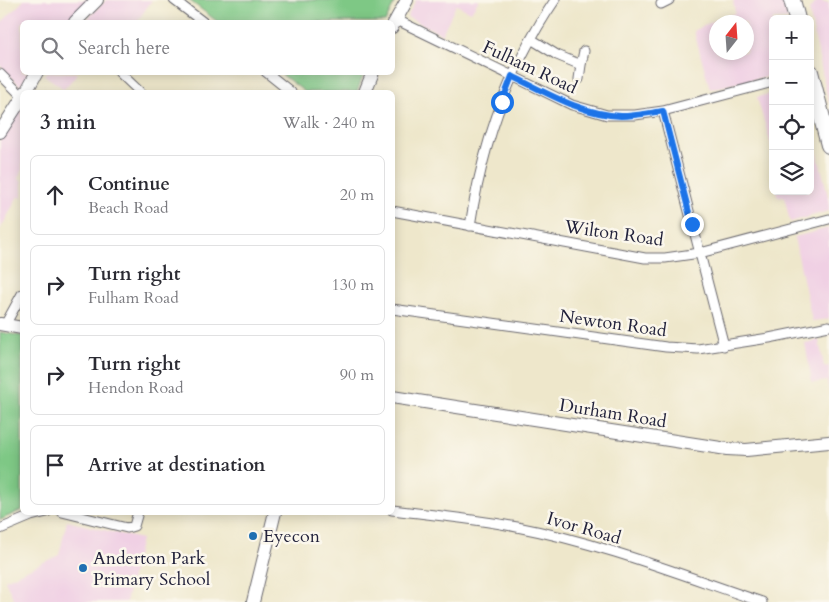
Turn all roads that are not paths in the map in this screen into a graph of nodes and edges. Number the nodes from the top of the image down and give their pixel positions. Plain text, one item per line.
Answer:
1 (97, 0) edge
2 (174, 0) edge
3 (407, 0) edge
4 (555, 0) edge
5 (792, 0) edge
6 (796, 15) edge
7 (77, 20) edge
8 (199, 20) edge
9 (395, 24) edge
10 (531, 39) junction
11 (584, 51) dead end
12 (581, 65) junction
13 (0, 74) edge
14 (35, 75) edge
15 (122, 75) edge
16 (270, 75) edge
17 (371, 75) edge
18 (512, 76) junction
19 (579, 79) dead end
20 (769, 83) edge
21 (814, 87) edge
22 (27, 90) edge
23 (138, 90) edge
24 (288, 90) edge
25 (366, 90) edge
26 (20, 95) edge
27 (20, 100) edge
28 (663, 111) junction
29 (0, 132) edge
30 (829, 145) edge
31 (395, 212) edge
32 (829, 219) edge
33 (470, 226) junction
34 (700, 253) junction
35 (20, 297) edge
36 (395, 309) edge
37 (2, 324) edge
38 (829, 326) edge
39 (20, 328) edge
40 (724, 346) junction
41 (395, 397) edge
42 (829, 442) edge
43 (395, 510) edge
44 (35, 515) edge
45 (74, 515) edge
46 (137, 515) edge
47 (274, 515) edge
48 (0, 529) edge
49 (253, 602) edge
50 (762, 602) edge

1 - 7 street
2 - 8 street
3 - 9 street
4 - 10 street
5 - 6 highway
9 - 18 street, Fulham Road
10 - 12 street
10 - 18 street
11 - 12 street
12 - 19 street
13 - 26 street
14 - 22 street
15 - 23 street
16 - 24 street
17 - 25 street
18 - 28 street, Fulham Road
18 - 33 street
20 - 28 street, Fulham Road
21 - 30 highway
27 - 29 street
28 - 34 street
31 - 33 street, Wilton Road
32 - 34 street, Wilton Road
33 - 34 street, Wilton Road
34 - 40 street
35 - 37 street
36 - 40 street, Newton Road
37 - 39 street
38 - 40 street, Newton Road
41 - 42 street, Durham Road
43 - 50 street, Ivor Road
44 - 48 street
45 - 46 street
47 - 49 street

